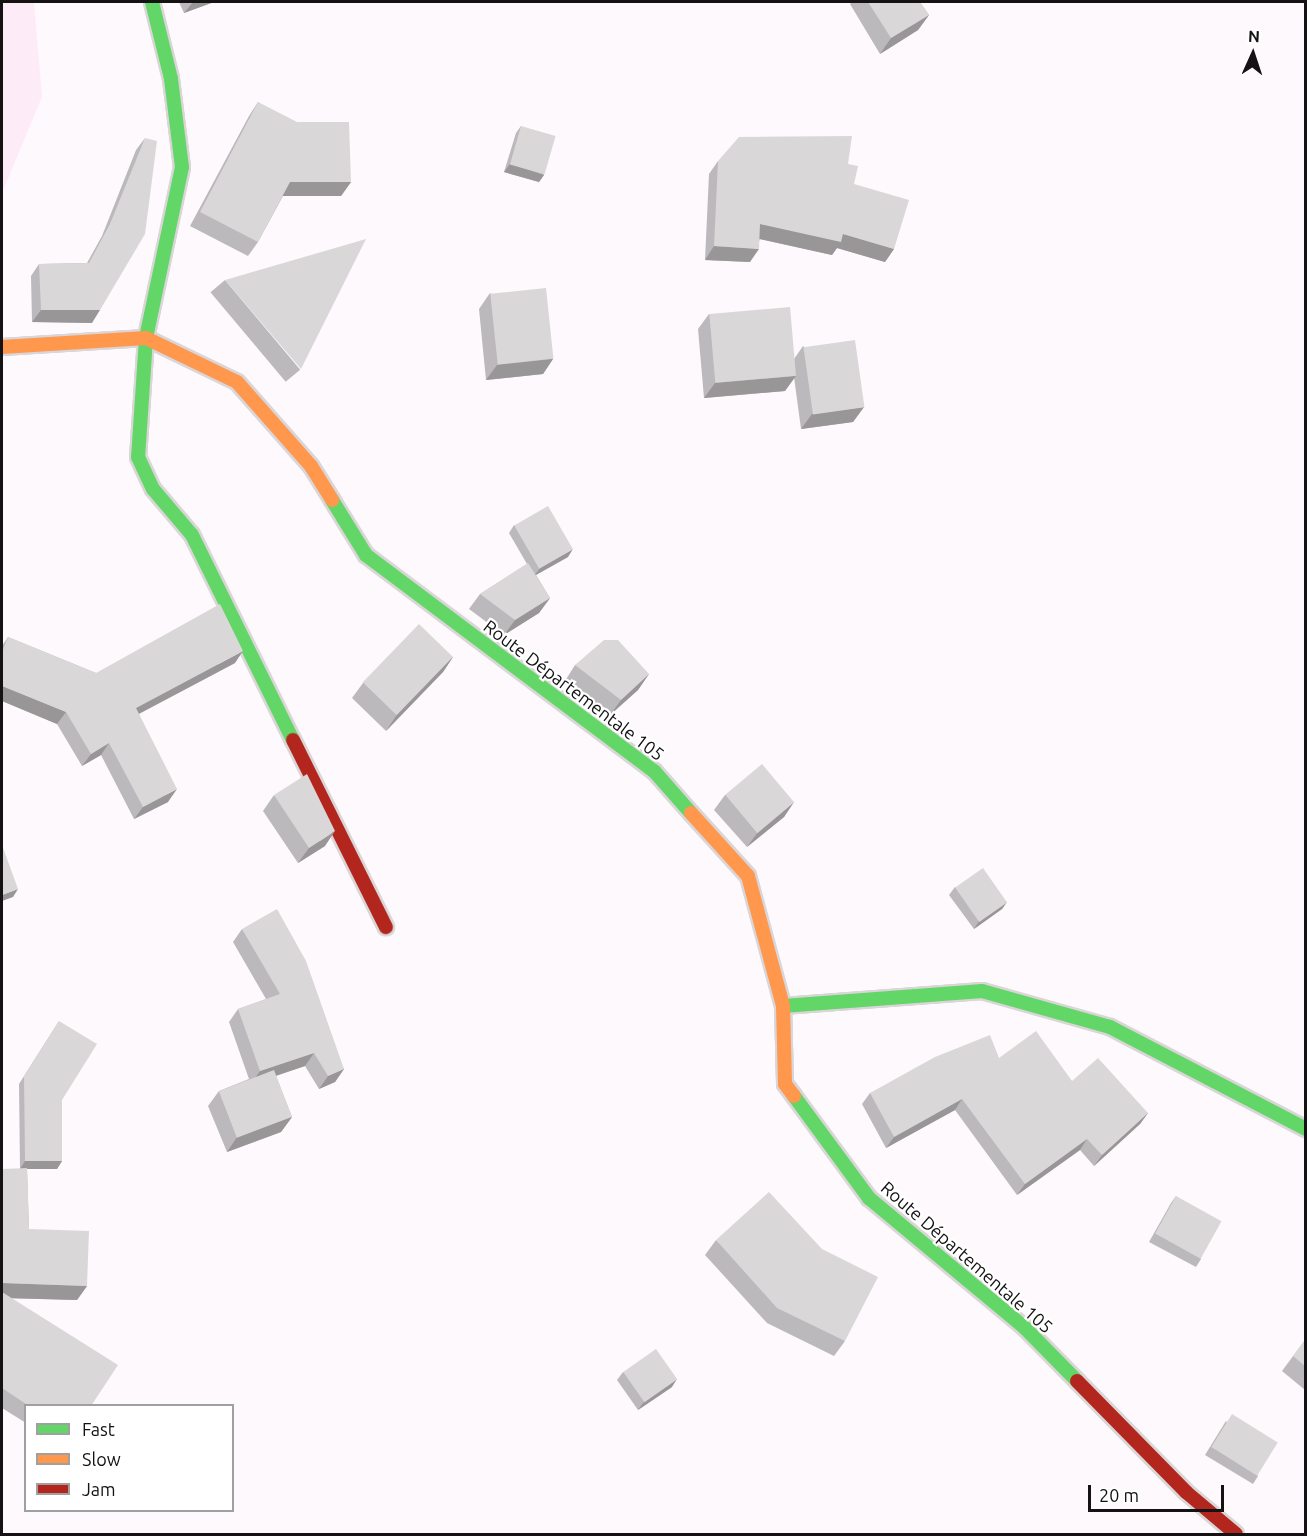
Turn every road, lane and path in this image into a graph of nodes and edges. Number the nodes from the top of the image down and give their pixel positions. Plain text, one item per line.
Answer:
1 (152, 2) edge
2 (146, 338) junction
3 (2, 347) edge
4 (386, 927) dead end
5 (783, 1006) junction
6 (1305, 1129) edge
7 (1236, 1534) edge

1 - 2 street
2 - 3 street, Route Départementale 105
2 - 4 street
2 - 5 street, Route Départementale 105
5 - 6 street
5 - 7 street, Route Départementale 105

